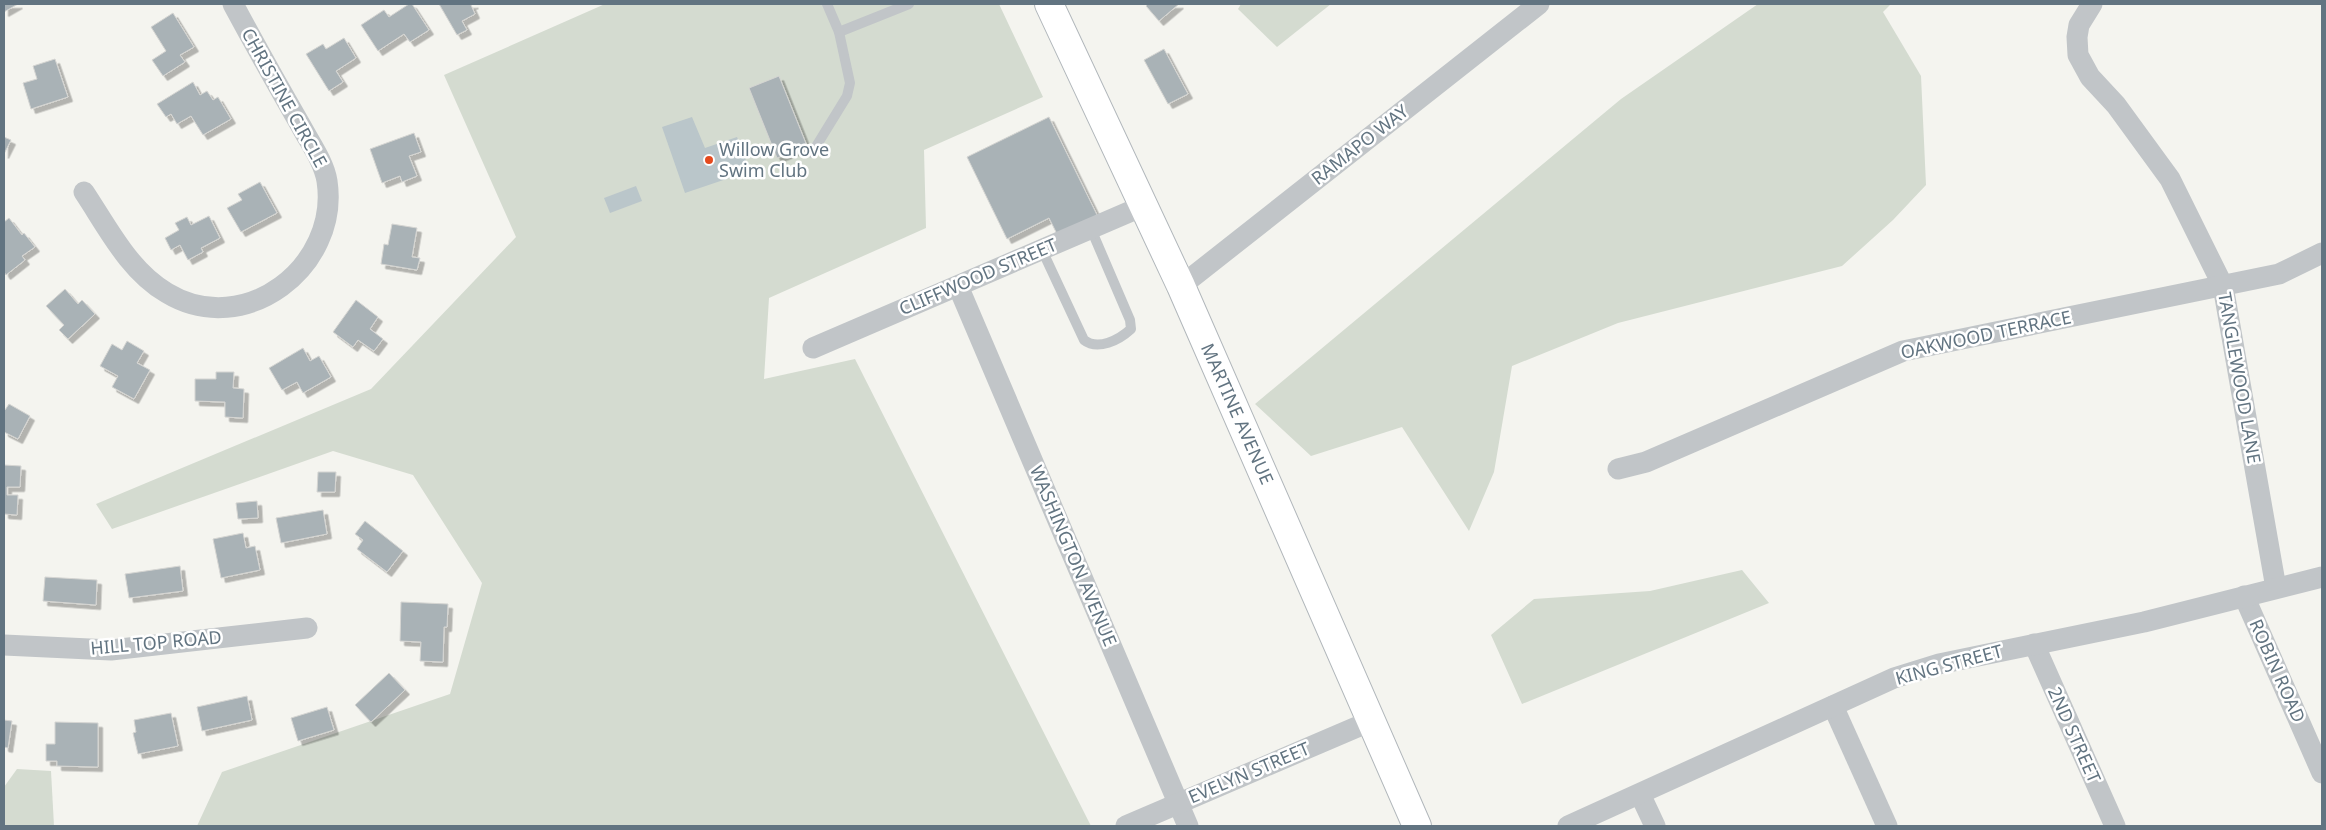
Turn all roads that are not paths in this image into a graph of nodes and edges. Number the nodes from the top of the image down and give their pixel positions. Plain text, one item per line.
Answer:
1 (826, 4) edge
2 (909, 4) edge
3 (1049, 4) edge
4 (1539, 4) edge
5 (2092, 4) edge
6 (241, 7) edge
7 (839, 32) junction
8 (812, 153) dead end
9 (84, 192) dead end
10 (1143, 206) junction
11 (1091, 229) junction
12 (1042, 250) junction
13 (2322, 253) edge
14 (958, 286) junction
15 (1181, 286) junction
16 (2223, 286) junction
17 (813, 348) dead end
18 (1618, 469) dead end
19 (2322, 577) edge
20 (2276, 588) junction
21 (2244, 596) junction
22 (307, 628) dead end
23 (2034, 644) junction
24 (4, 645) edge
25 (1833, 706) junction
26 (1371, 721) junction
27 (2322, 773) edge
28 (1640, 794) junction
29 (1178, 804) junction
30 (1126, 826) edge
31 (1188, 826) edge
32 (1417, 826) edge
33 (1568, 826) edge
34 (1655, 826) edge
35 (1887, 826) edge
36 (2115, 826) edge

1 - 7 lane
2 - 7 lane
3 - 10 main road, MARTINE AVENUE
4 - 15 street, RAMAPO WAY
5 - 16 street, TANGLEWOOD LANE
6 - 9 street, CHRISTINE CIRCLE
7 - 8 lane
10 - 11 street, CLIFFWOOD STREET
10 - 15 main road, MARTINE AVENUE
11 - 12 street, CLIFFWOOD STREET
11 - 12 lane
12 - 14 street, CLIFFWOOD STREET
13 - 16 street
14 - 17 street, CLIFFWOOD STREET
14 - 29 street, WASHINGTON AVENUE
15 - 26 main road, MARTINE AVENUE
16 - 18 street, OAKWOOD TERRACE
16 - 20 street, TANGLEWOOD LANE
19 - 20 street, KING STREET
20 - 21 street, KING STREET
21 - 23 street, KING STREET
21 - 27 street, ROBIN ROAD
22 - 24 street, HILL TOP ROAD
23 - 25 street, KING STREET
23 - 36 street, 2ND STREET
25 - 28 street, KING STREET
25 - 35 street
26 - 29 street, EVELYN STREET
26 - 32 main road, MARTINE AVENUE
28 - 33 street, KING STREET
28 - 34 street
29 - 30 street, EVELYN STREET
29 - 31 street, WASHINGTON AVENUE

